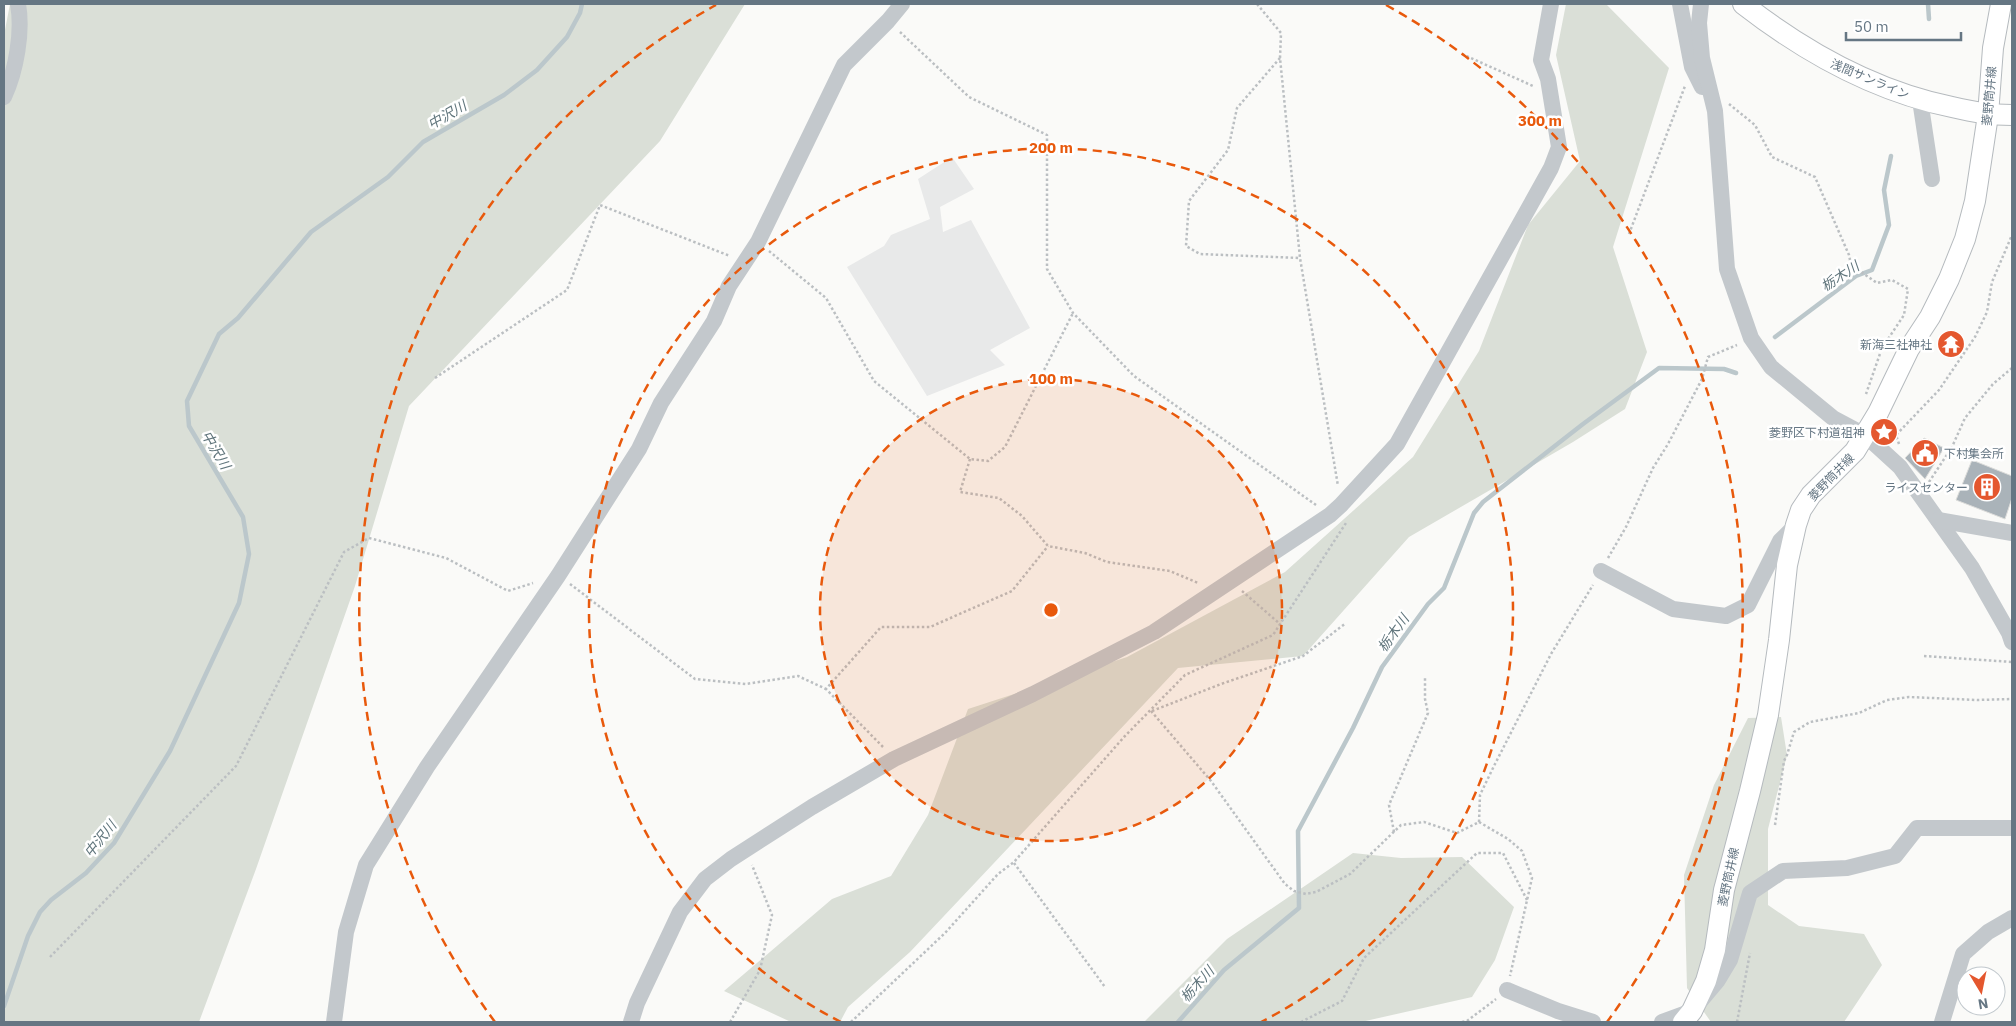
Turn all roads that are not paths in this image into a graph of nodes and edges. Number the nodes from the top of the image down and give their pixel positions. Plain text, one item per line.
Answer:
1 (18, 4) edge
2 (902, 4) edge
3 (1551, 4) edge
4 (1680, 4) edge
5 (1701, 4) edge
6 (1743, 4) edge
7 (2001, 4) edge
8 (4, 98) edge
9 (1920, 100) junction
10 (1715, 111) junction
11 (1988, 115) junction
12 (2012, 115) edge
13 (1932, 179) dead end
14 (1865, 435) junction
15 (1938, 520) junction
16 (1796, 524) junction
17 (2012, 533) edge
18 (1601, 571) road end
19 (2012, 642) edge
20 (2012, 828) edge
21 (2012, 918) edge
22 (1507, 990) road end
23 (1687, 1017) edge
24 (1946, 1017) edge
25 (334, 1022) edge
26 (632, 1022) edge
27 (1593, 1022) edge
28 (1662, 1022) edge

1 - 8 street
2 - 25 street
3 - 26 street
4 - 10 street
5 - 10 street
6 - 9 main road, 浅間サンライン
7 - 11 main road, 菱野筒井線
9 - 11 main road, 浅間サンライン
9 - 13 street
10 - 14 street
11 - 12 main road, 浅間サンライン
11 - 14 main road, 菱野筒井線
14 - 15 street
14 - 16 main road, 菱野筒井線
15 - 17 street
15 - 19 street
16 - 18 street
16 - 23 main road, 菱野筒井線
20 - 23 street
21 - 24 street
22 - 27 street
23 - 28 street

